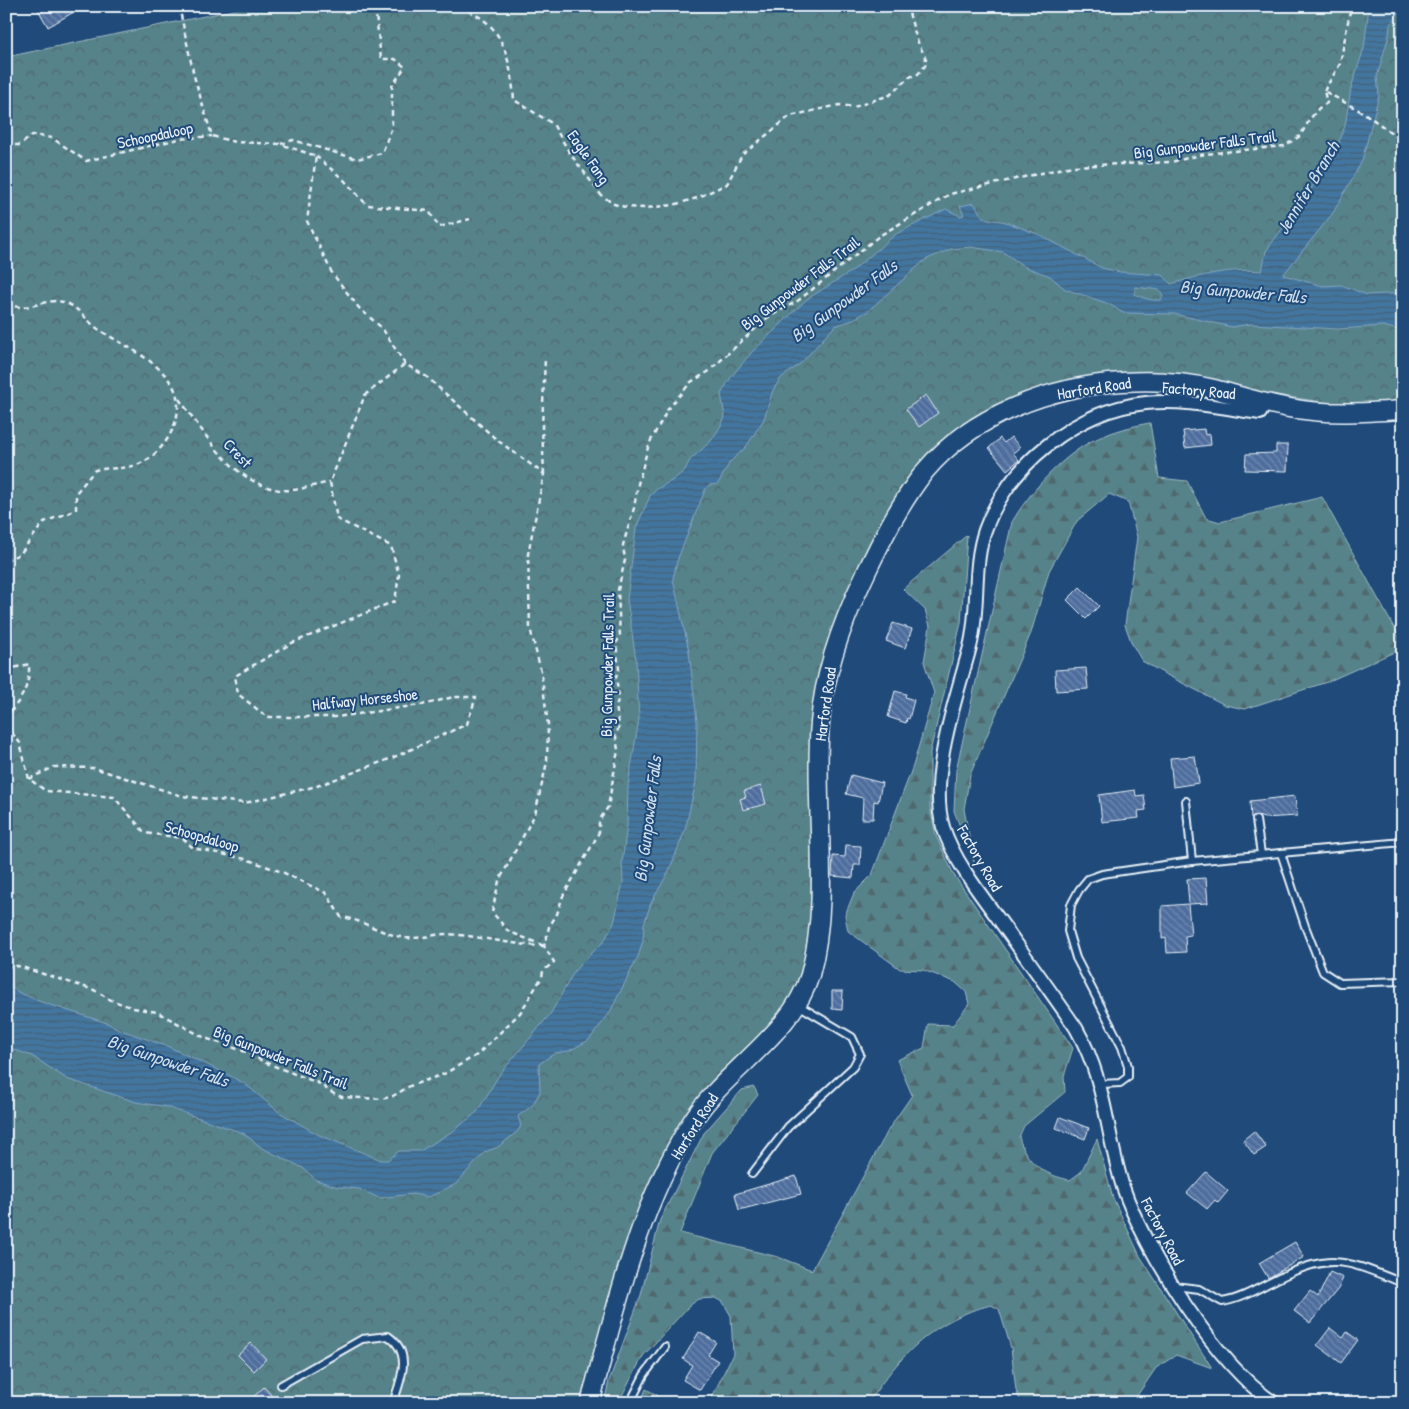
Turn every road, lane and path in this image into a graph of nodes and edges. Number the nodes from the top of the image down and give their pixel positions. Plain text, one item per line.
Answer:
1 (179, 6) edge
2 (375, 6) edge
3 (461, 6) edge
4 (911, 6) edge
5 (1351, 6) edge
6 (1324, 91) junction
7 (212, 136) junction
8 (1403, 141) edge
9 (280, 144) junction
10 (6, 145) edge
11 (316, 156) junction
12 (470, 219) dead end
13 (6, 305) edge
14 (545, 358) dead end
15 (405, 364) junction
16 (179, 398) junction
17 (1266, 403) junction
18 (1403, 410) edge
19 (544, 474) junction
20 (330, 482) junction
21 (6, 560) edge
22 (6, 670) edge
23 (29, 779) junction
24 (1186, 801) dead end
25 (1256, 820) dead end
26 (1403, 842) edge
27 (1281, 852) junction
28 (1262, 854) junction
29 (1192, 861) junction
30 (544, 946) junction
31 (6, 967) edge
32 (1403, 981) edge
33 (797, 1004) junction
34 (1100, 1084) junction
35 (752, 1174) dead end
36 (1403, 1283) edge
37 (1174, 1286) junction
38 (665, 1347) dead end
39 (281, 1385) dead end
40 (393, 1403) edge
41 (590, 1403) edge
42 (630, 1403) edge
43 (1274, 1403) edge

1 - 7 path
2 - 9 path, Schoopdaloop
3 - 4 path, Eagle Fang
5 - 6 path
6 - 8 path
6 - 30 path, Big Gunpowder Falls Trail
7 - 9 path, Schoopdaloop
7 - 10 path, Schoopdaloop
9 - 11 path
11 - 12 path
11 - 15 path
13 - 16 path
14 - 19 path
15 - 19 path
15 - 20 path
16 - 20 path, Crest
16 - 21 path
17 - 18 main road, Harford Road
17 - 33 main road, Harford Road
17 - 34 street, Factory Road
19 - 30 path
20 - 23 path, Halfway Horseshoe
22 - 23 path
23 - 30 path, Schoopdaloop
24 - 29 lane
25 - 28 lane
26 - 27 lane
27 - 28 lane
27 - 32 lane
28 - 29 lane
29 - 34 lane
30 - 31 path, Big Gunpowder Falls Trail
33 - 35 lane
33 - 41 main road, Harford Road
34 - 37 street, Factory Road
36 - 37 lane
37 - 43 street, Factory Road
38 - 42 lane
39 - 40 lane

